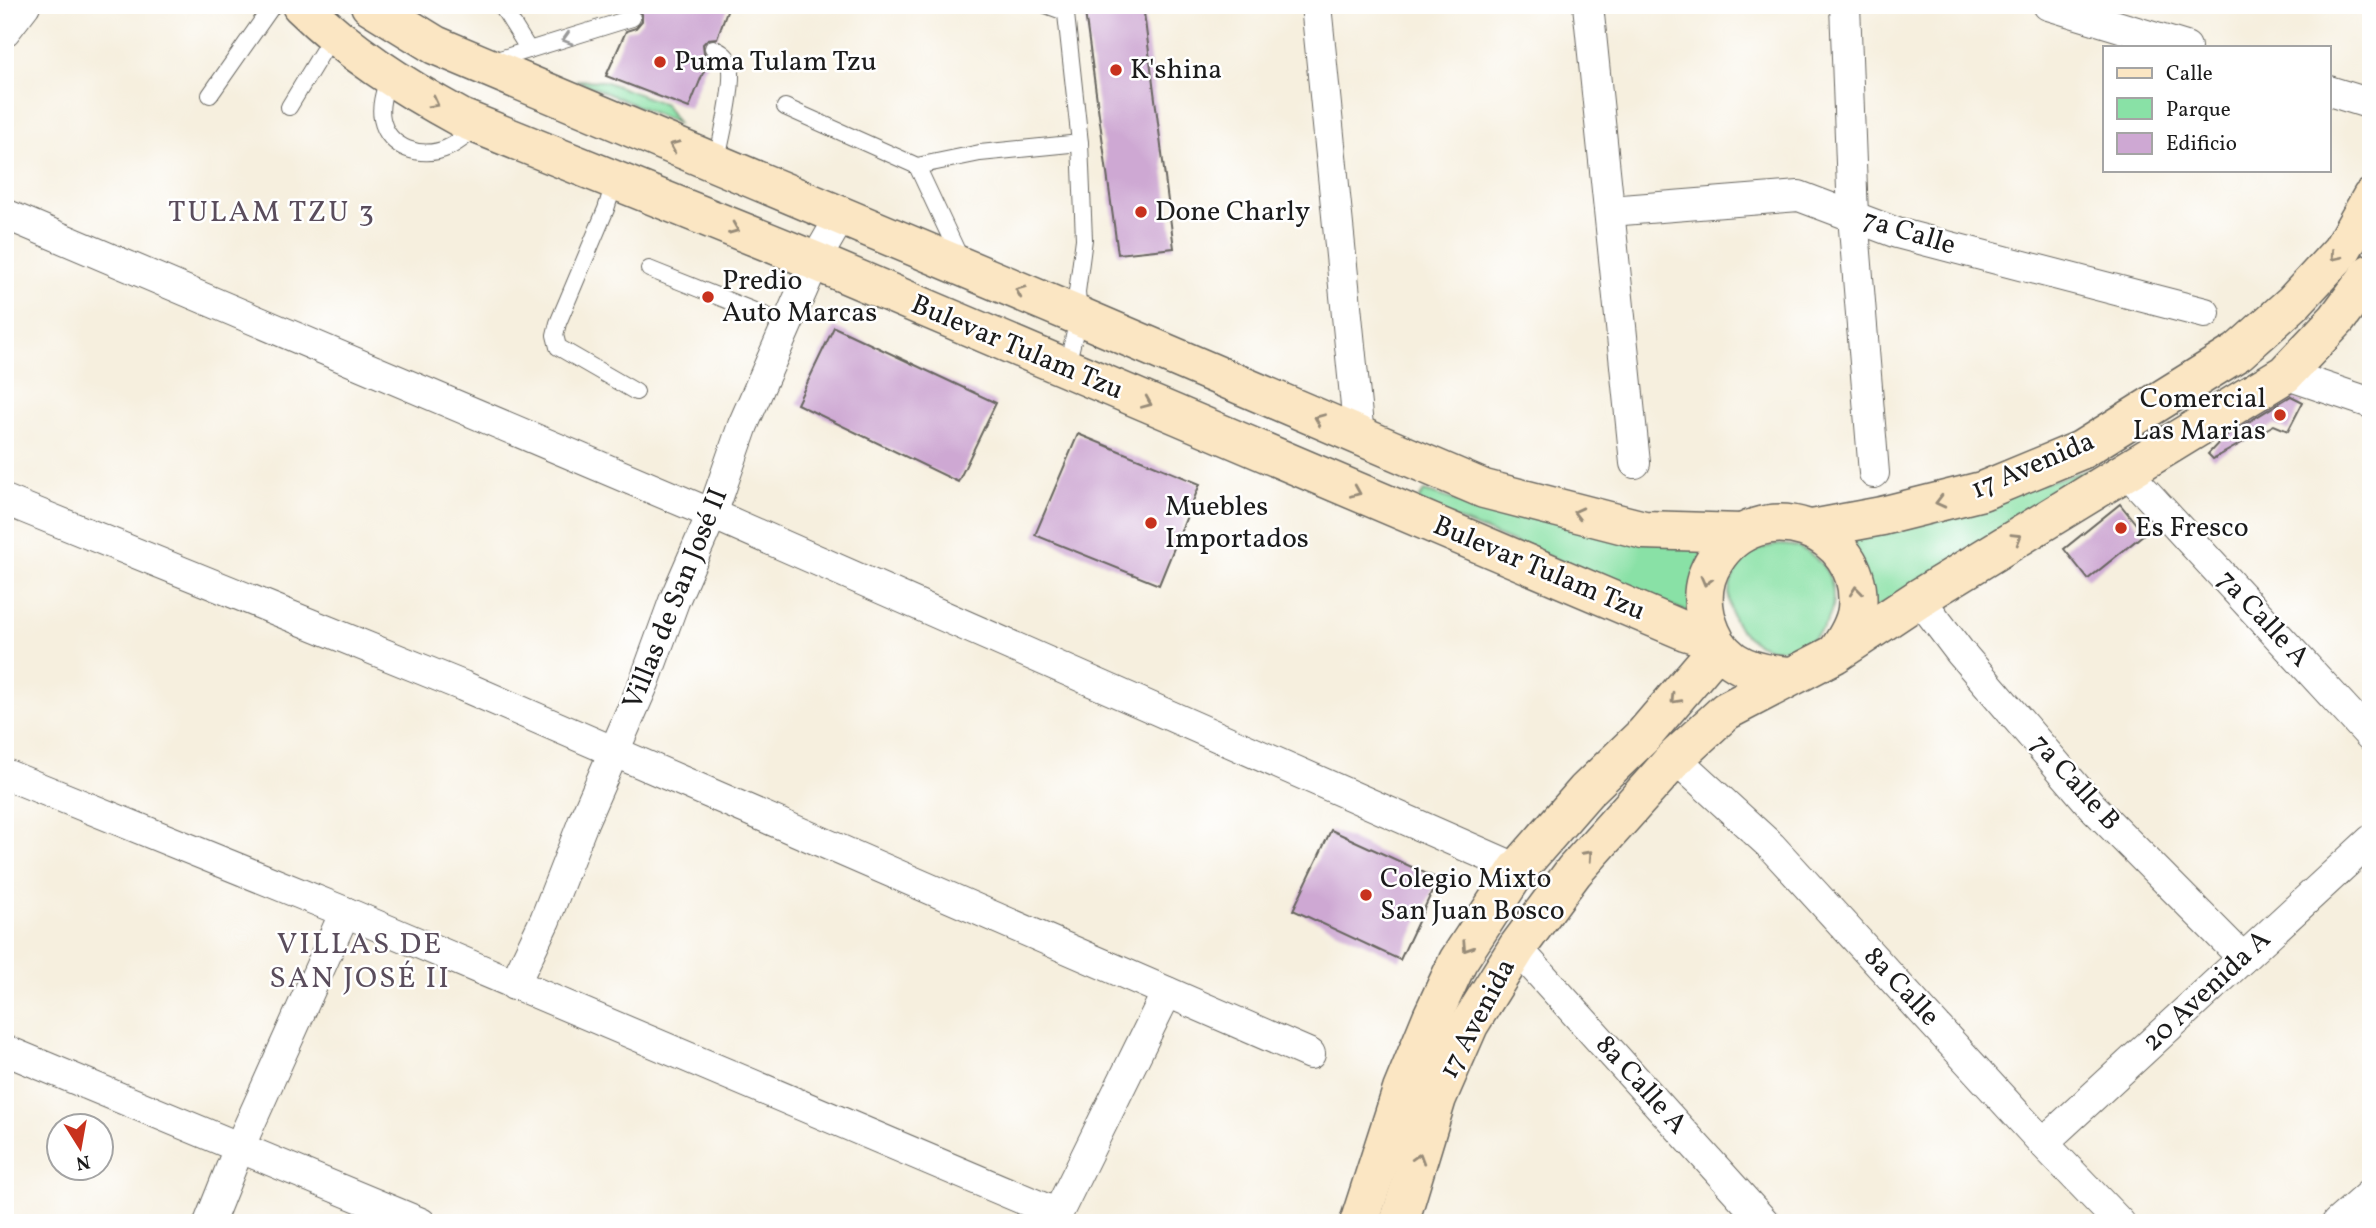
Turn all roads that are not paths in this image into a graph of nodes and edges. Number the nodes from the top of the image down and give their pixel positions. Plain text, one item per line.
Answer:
1 (25, 5) edge
2 (273, 5) edge
3 (301, 5) edge
4 (370, 5) edge
5 (500, 5) edge
6 (1046, 5) edge
7 (1316, 5) edge
8 (1587, 5) edge
9 (1845, 5) edge
10 (2048, 5) edge
11 (1065, 9) edge
12 (632, 18) dead end
13 (5, 30) edge
14 (332, 36) junction
15 (2183, 46) edge
16 (713, 48) dead end
17 (529, 50) junction
18 (482, 65) junction
19 (389, 76) junction
20 (2330, 91) edge
21 (210, 95) dead end
22 (2371, 104) edge
23 (289, 107) dead end
24 (785, 107) dead end
25 (480, 125) junction
26 (1080, 143) junction
27 (716, 164) junction
28 (917, 166) junction
29 (615, 180) junction
30 (2371, 198) edge
31 (689, 210) junction
32 (1610, 211) junction
33 (5, 214) edge
34 (841, 216) junction
35 (1853, 216) junction
36 (815, 261) junction
37 (964, 267) junction
38 (649, 269) dead end
39 (2371, 273) edge
40 (2205, 313) dead end
41 (1079, 316) junction
42 (787, 324) junction
43 (1066, 369) junction
44 (2285, 374) junction
45 (636, 392) dead end
46 (2371, 404) edge
47 (1359, 436) junction
48 (1635, 463) dead end
49 (2126, 471) junction
50 (1874, 473) dead end
51 (5, 500) edge
52 (712, 514) junction
53 (1812, 529) junction
54 (1742, 533) junction
55 (1919, 598) junction
56 (1717, 643) junction
57 (1835, 654) junction
58 (1790, 676) junction
59 (2371, 737) edge
60 (615, 753) junction
61 (1675, 758) junction
62 (5, 774) edge
63 (2371, 840) edge
64 (1518, 869) junction
65 (345, 912) junction
66 (1517, 948) junction
67 (2243, 958) junction
68 (514, 985) junction
69 (1167, 992) junction
70 (5, 1050) edge
71 (1310, 1054) dead end
72 (2043, 1143) junction
73 (239, 1148) junction
74 (2371, 1193) edge
75 (1056, 1218) edge
76 (209, 1223) edge
77 (421, 1223) edge
78 (1360, 1223) edge
79 (1399, 1223) edge
80 (1765, 1223) edge
81 (2120, 1223) edge
82 (2337, 1223) edge

1 - 13 street
2 - 21 lane
3 - 14 main road, Bulevar Tulam Tzu
4 - 18 main road, Bulevar Tulam Tzu
5 - 17 lane
6 - 11 lane
7 - 47 street
8 - 32 street
9 - 35 street
10 - 15 street
11 - 26 lane
12 -> 17 lane
14 - 19 main road, Bulevar Tulam Tzu
14 - 23 lane
16 - 27 lane
17 - 18 lane
27 -> 18 main road, Bulevar Tulam Tzu
19 -> 25 main road, Bulevar Tulam Tzu
19 - 25 lane
20 - 22 street
24 - 28 lane
25 - 29 main road, Bulevar Tulam Tzu
26 - 28 lane
26 - 41 lane
27 - 31 main road
27 - 34 main road, Bulevar Tulam Tzu
28 - 37 lane
29 - 31 main road, Bulevar Tulam Tzu
29 - 45 lane
30 -> 53 main road, 17 Avenida
31 -> 36 main road, Bulevar Tulam Tzu
32 - 35 street, 7a Calle
32 - 48 street
33 - 52 street
34 - 36 street, Villas de San José II
34 - 37 main road, Bulevar Tulam Tzu
35 - 40 street, 7a Calle
35 - 50 street
36 - 42 street, Villas de San José II
36 - 43 main road, Bulevar Tulam Tzu
41 -> 37 main road, Bulevar Tulam Tzu
38 - 42 lane
39 - 44 main road, 17 Avenida
41 - 43 lane
47 -> 41 main road, Bulevar Tulam Tzu
42 - 52 street, Villas de San José II
43 -> 56 main road, Bulevar Tulam Tzu
44 - 46 street
44 - 49 main road, 17 Avenida
54 -> 47 main road, Bulevar Tulam Tzu
55 -> 49 main road, 17 Avenida
49 - 59 street, 7a Calle A
51 - 60 street
52 - 60 street, Villas de San José II
52 - 64 street
53 - 54 main road
57 -> 53 main road
54 -> 56 main road
55 - 57 main road, 17 Avenida
55 - 67 street, 7a Calle B
56 - 58 main road
56 -> 64 main road, 17 Avenida
57 - 58 main road
58 - 61 main road, 17 Avenida
60 - 68 street, Villas de San José II
60 - 69 street
66 -> 61 main road, 17 Avenida
61 - 72 street, 8a Calle
62 - 65 street
63 - 67 street, 20 Avenida A
64 -> 78 main road, 17 Avenida
65 - 68 street
65 - 73 street
79 -> 66 main road, 17 Avenida
66 - 80 street, 8a Calle A
67 - 72 street, 20 Avenida A
68 - 75 street
69 - 71 street
69 - 75 street
70 - 73 street
72 - 81 street, 8a Calle
73 - 76 street
73 - 77 street
74 - 82 street

